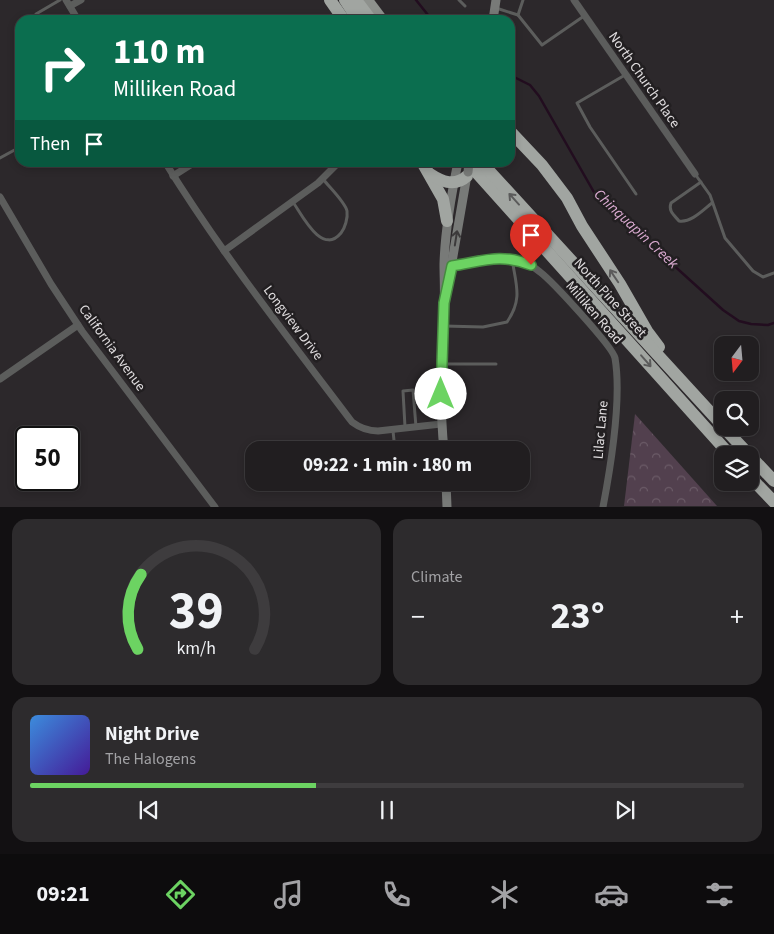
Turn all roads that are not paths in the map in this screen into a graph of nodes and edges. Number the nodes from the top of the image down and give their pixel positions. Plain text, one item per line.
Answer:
1 (60, 0) edge
2 (81, 0) edge
3 (329, 0) edge
4 (345, 0) edge
5 (356, 0) edge
6 (368, 0) edge
7 (459, 0) edge
8 (466, 0) edge
9 (523, 0) edge
10 (574, 0) edge
11 (68, 3) edge
12 (496, 4) edge
13 (35, 15) edge
14 (75, 15) edge
15 (336, 15) edge
16 (340, 15) edge
17 (355, 15) edge
18 (367, 15) edge
19 (379, 15) edge
20 (518, 16) junction
21 (585, 16) junction
22 (625, 75) junction
23 (515, 137) edge
24 (15, 150) edge
25 (0, 158) edge
26 (168, 167) edge
27 (187, 167) edge
28 (334, 167) edge
29 (425, 167) edge
30 (464, 167) edge
31 (486, 167) edge
32 (430, 174) junction
33 (695, 174) joint
34 (173, 176) junction
35 (322, 179) junction
36 (701, 182) junction
37 (454, 183) junction
38 (636, 194) dead end
39 (0, 198) edge
40 (292, 201) junction
41 (712, 203) junction
42 (447, 221) junction
43 (224, 251) junction
44 (512, 259) junction
45 (448, 265) junction
46 (774, 273) edge
47 (78, 325) junction
48 (443, 326) junction
49 (615, 356) joint
50 (441, 364) junction
51 (496, 364) dead end
52 (0, 379) edge
53 (688, 390) junction
54 (714, 416) edge
55 (441, 424) junction
56 (405, 428) junction
57 (416, 428) junction
58 (393, 430) junction
59 (733, 436) edge
60 (394, 441) edge
61 (443, 441) edge
62 (722, 446) edge
63 (774, 481) edge
64 (759, 486) edge
65 (447, 491) edge
66 (774, 502) edge
67 (215, 506) edge
68 (448, 506) edge
69 (603, 506) edge

1 - 13 lane
2 - 11 street
3 - 15 highway
3 - 16 highway
4 - 17 highway
5 - 18 highway
6 - 19 main road
7 - 8 lane
9 - 20 lane
10 - 21 street, North Church Place
11 - 14 street
12 - 20 lane
20 - 21 lane
21 - 22 street, North Church Place
22 - 33 street, North Church Place
22 - 38 lane
53 -> 23 highway
24 - 25 lane
26 - 34 street, Longview Drive
27 - 34 street
28 - 35 street
29 - 32 highway
30 - 37 highway
45 -> 30 main road
30 -> 62 highway, North Pine Street
53 -> 31 highway, North Pine Street
32 - 37 highway
32 - 42 highway
33 - 36 lane
34 - 43 street, Longview Drive
35 - 40 street
35 - 40 lane
36 - 41 lane
36 - 41 lane
37 - 42 main road
39 - 47 street, California Avenue
40 - 43 street
41 - 46 lane
42 - 45 main road
43 - 58 street, Longview Drive
44 - 45 street, Milliken Road
44 - 48 lane
44 - 49 street, Milliken Road
45 - 48 main road
47 - 52 street
47 - 67 street, California Avenue
48 - 50 main road
49 - 69 street, Lilac Lane
50 - 51 lane
50 - 55 main road
53 - 54 highway, North Pine Street
55 - 57 street, Longview Drive
55 - 61 main road
56 - 57 street, Longview Drive
56 - 57 lane
56 - 58 street, Longview Drive
58 - 60 lane
59 - 63 highway, North Pine Street
64 - 66 highway
65 - 68 main road

